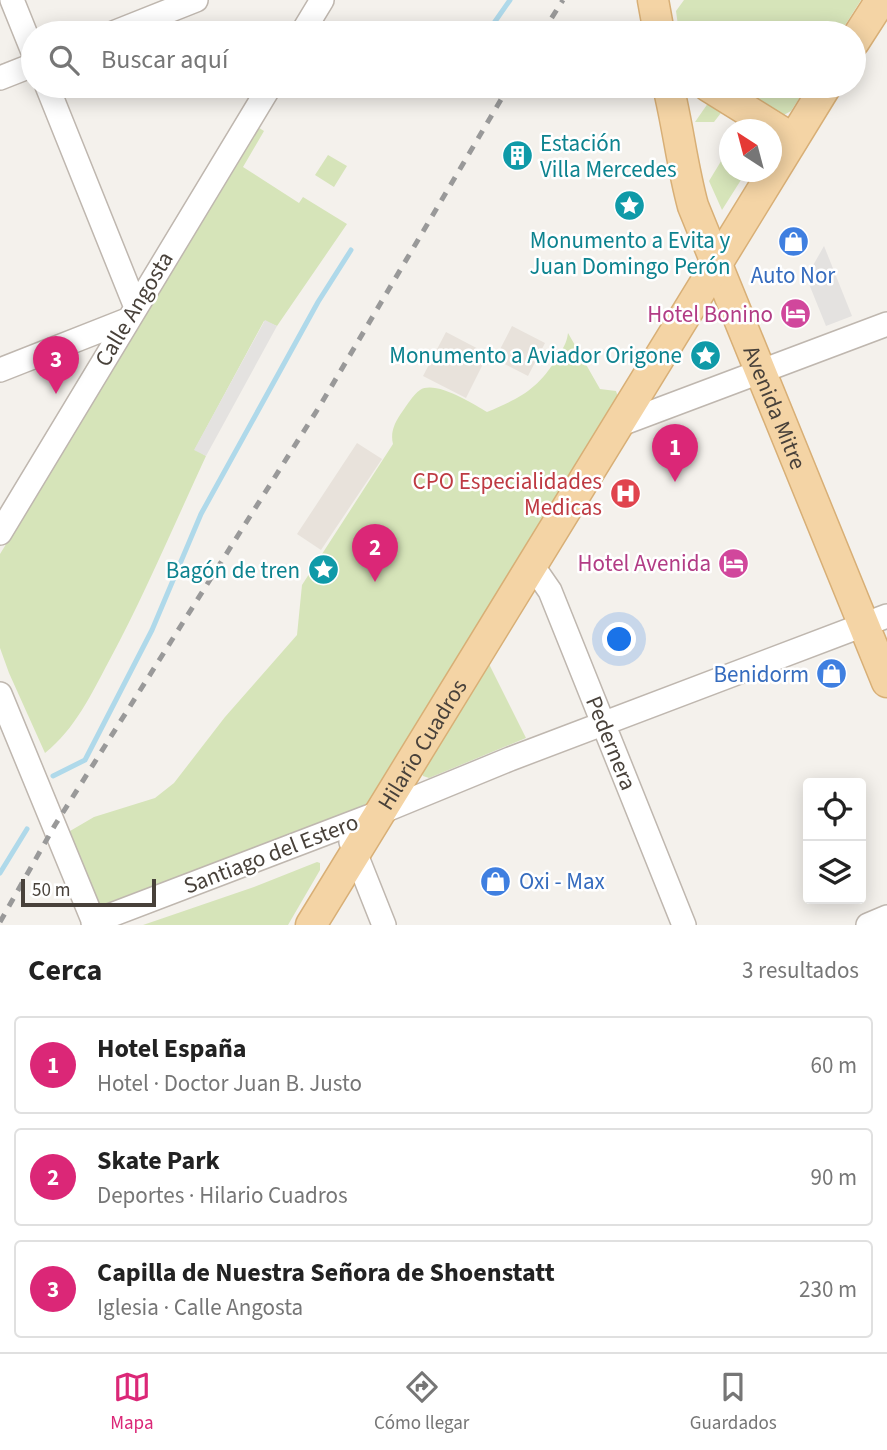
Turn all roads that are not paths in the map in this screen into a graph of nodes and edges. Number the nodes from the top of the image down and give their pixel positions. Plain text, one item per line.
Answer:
1 (12, 0) edge
2 (196, 0) edge
3 (653, 0) edge
4 (881, 9) edge
5 (143, 21) edge
6 (657, 21) edge
7 (21, 22) edge
8 (866, 27) edge
9 (21, 70) edge
10 (0, 78) edge
11 (51, 98) edge
12 (263, 98) edge
13 (671, 98) edge
14 (727, 98) edge
15 (819, 98) edge
16 (793, 139) junction
17 (716, 263) junction
18 (131, 312) junction
19 (887, 324) edge
20 (0, 370) edge
21 (761, 370) junction
22 (621, 424) junction
23 (0, 533) edge
24 (532, 565) junction
25 (876, 621) edge
26 (887, 682) edge
27 (0, 694) edge
28 (603, 724) junction
29 (381, 812) junction
30 (349, 839) junction
31 (887, 918) edge
32 (94, 924) edge
33 (311, 925) edge
34 (384, 925) edge
35 (684, 925) edge
36 (868, 925) edge

1 - 7 street
2 - 5 street
3 - 6 main road
4 - 8 main road
9 - 10 street
11 - 18 street
12 - 18 street, Calle Angosta
13 - 17 main road, Avenida Mitre
14 - 16 main road
15 - 16 main road, Hilario Cuadros
16 - 17 main road, Hilario Cuadros
17 - 21 main road, Avenida Mitre
17 - 22 main road, Hilario Cuadros
18 - 20 street
18 - 23 street, Calle Angosta
19 - 21 street
21 - 22 street
21 - 25 main road, Avenida Mitre
22 - 24 main road, Hilario Cuadros
24 - 28 street, Pedernera
24 - 29 main road, Hilario Cuadros
25 - 26 main road, Avenida Mitre
25 - 28 street, Santiago del Estero
27 - 32 street
28 - 29 street, Santiago del Estero
28 - 35 street, Pedernera
29 - 30 main road, Hilario Cuadros
30 - 32 street, Santiago del Estero
30 - 33 main road, Hilario Cuadros
30 - 34 street
31 - 36 street

